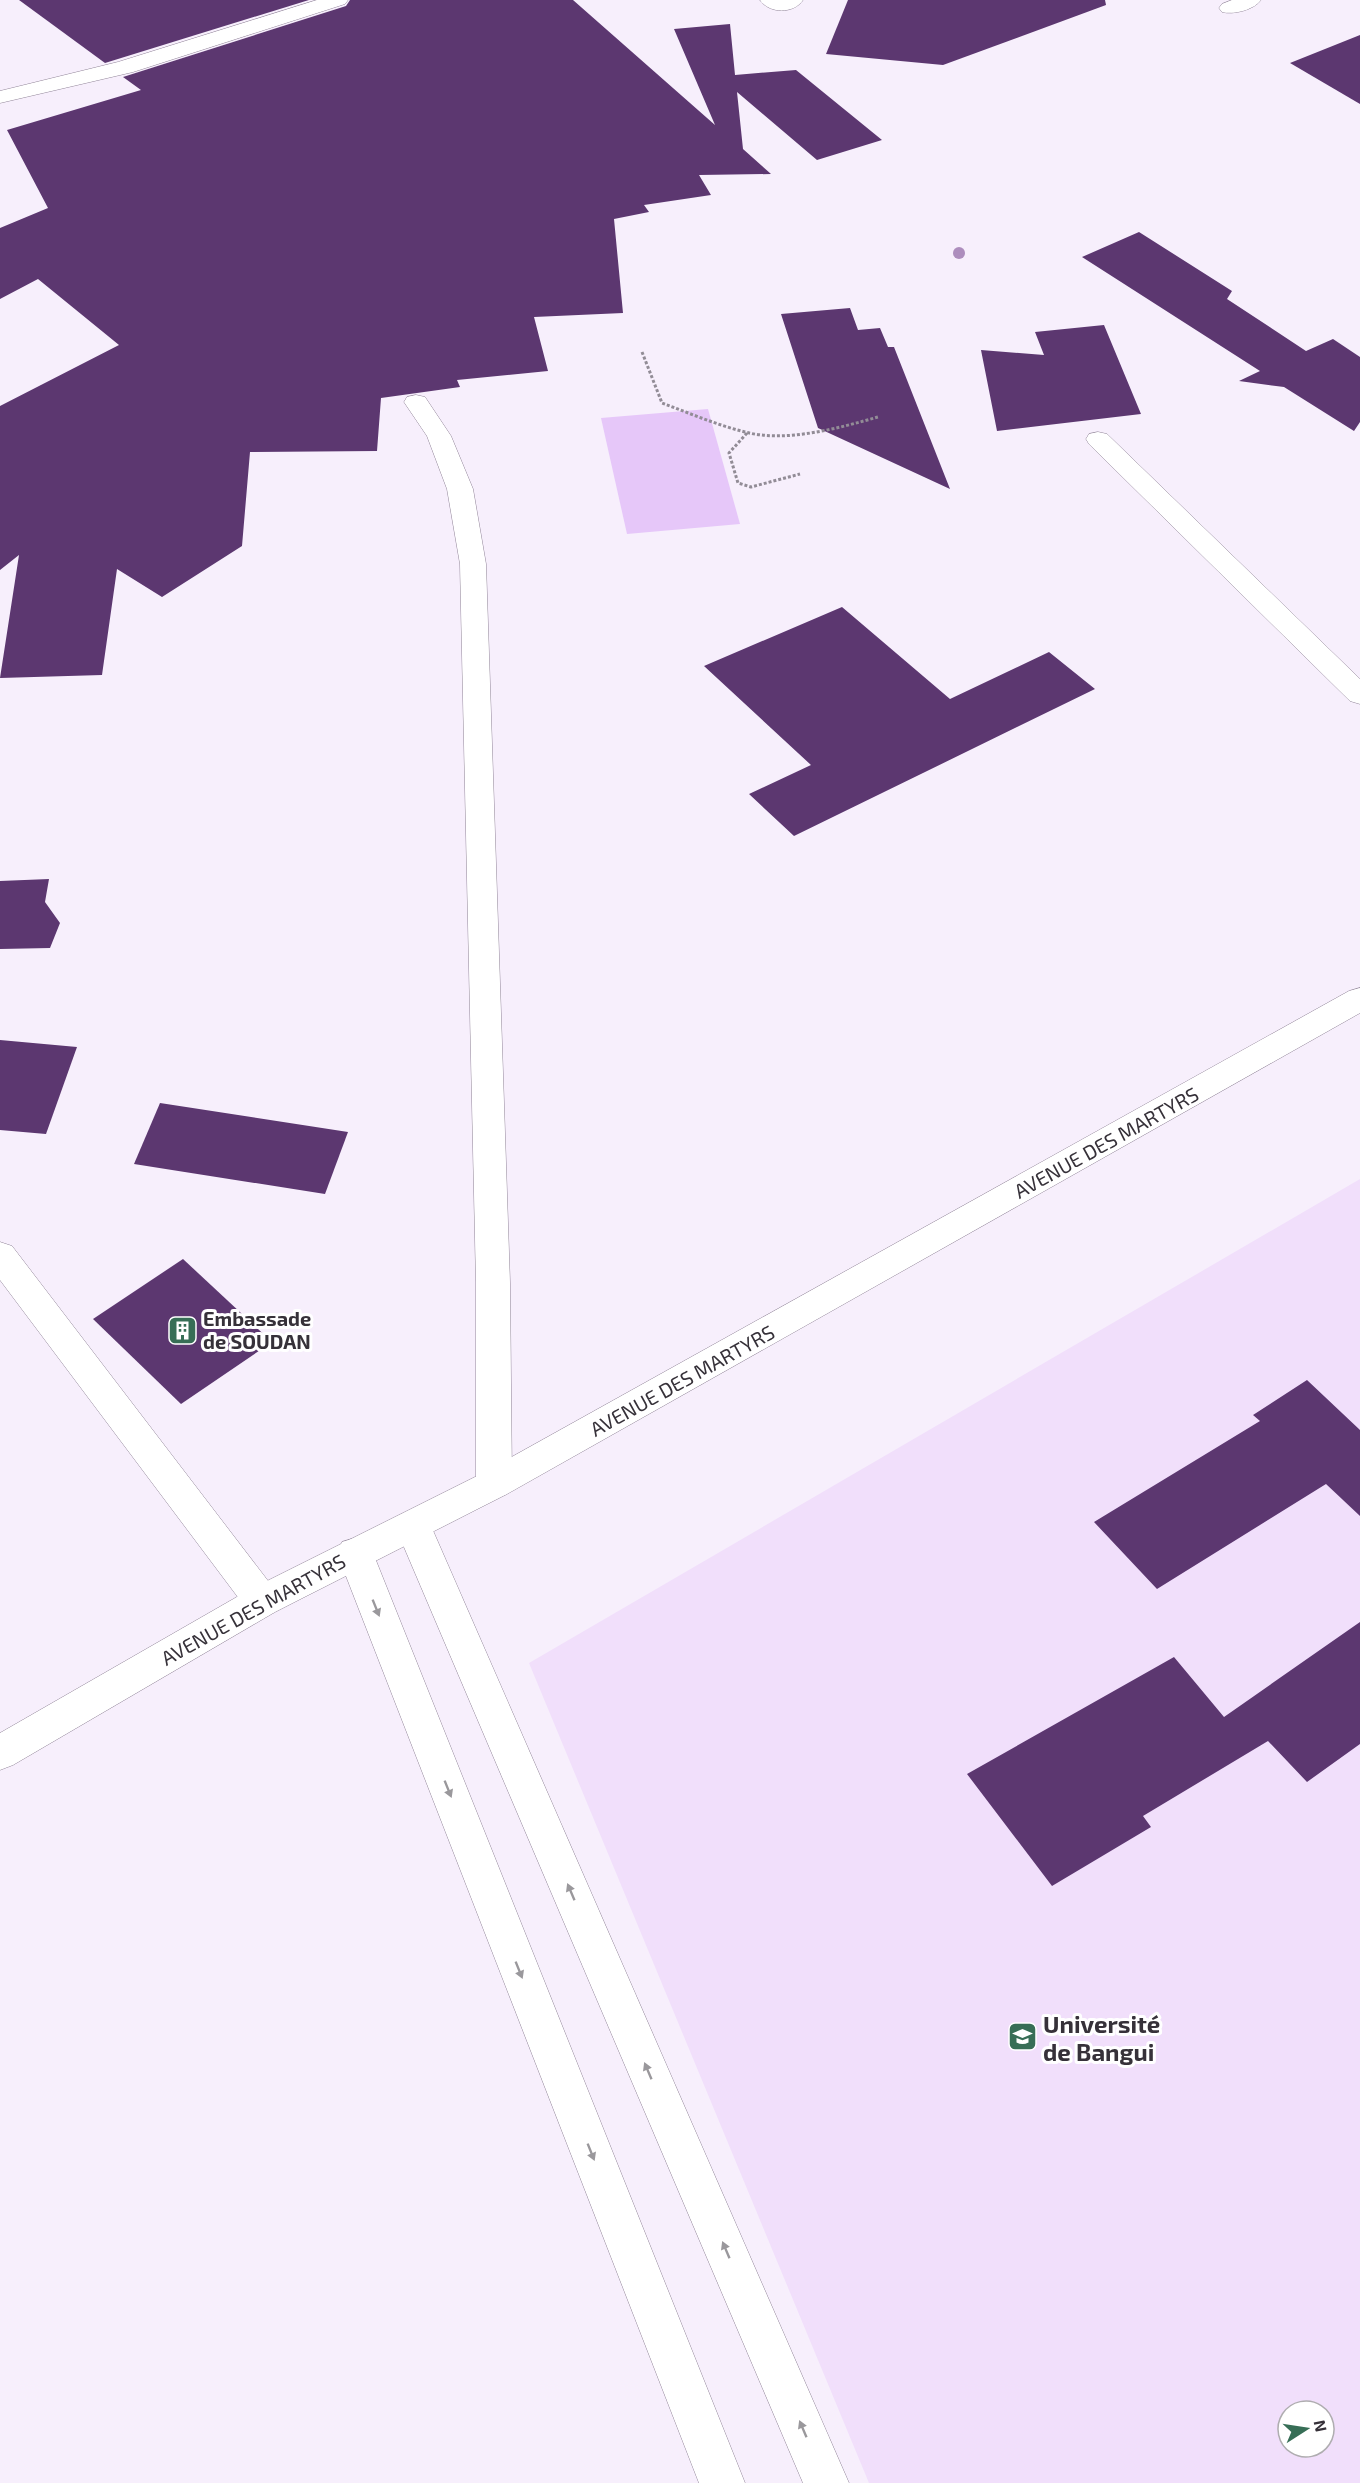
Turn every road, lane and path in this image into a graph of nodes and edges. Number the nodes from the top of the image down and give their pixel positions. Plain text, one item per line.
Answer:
1 (338, 0) edge
2 (770, 0) edge
3 (793, 0) edge
4 (1251, 0) edge
5 (1228, 8) dead end
6 (0, 97) edge
7 (642, 352) dead end
8 (416, 402) dead end
9 (878, 417) dead end
10 (747, 433) junction
11 (1098, 439) dead end
12 (800, 474) dead end
13 (1147, 487) junction
14 (1360, 695) edge
15 (1360, 999) edge
16 (0, 1255) edge
17 (494, 1485) junction
18 (413, 1526) junction
19 (355, 1553) junction
20 (262, 1601) junction
21 (0, 1754) edge
22 (722, 2483) edge
23 (826, 2483) edge

1 - 6 street
2 - 3 street
4 - 5 street
7 - 10 path
8 - 17 street
9 - 10 path
10 - 12 path
11 - 13 street
13 - 14 street
13 - 14 street
15 - 17 street, AVENUE DES MARTYRS
16 - 20 street
17 - 18 street, AVENUE DES MARTYRS
18 - 19 street, AVENUE DES MARTYRS
23 -> 18 street
19 - 20 street, AVENUE DES MARTYRS
19 -> 22 street
20 - 21 street, AVENUE DES MARTYRS

